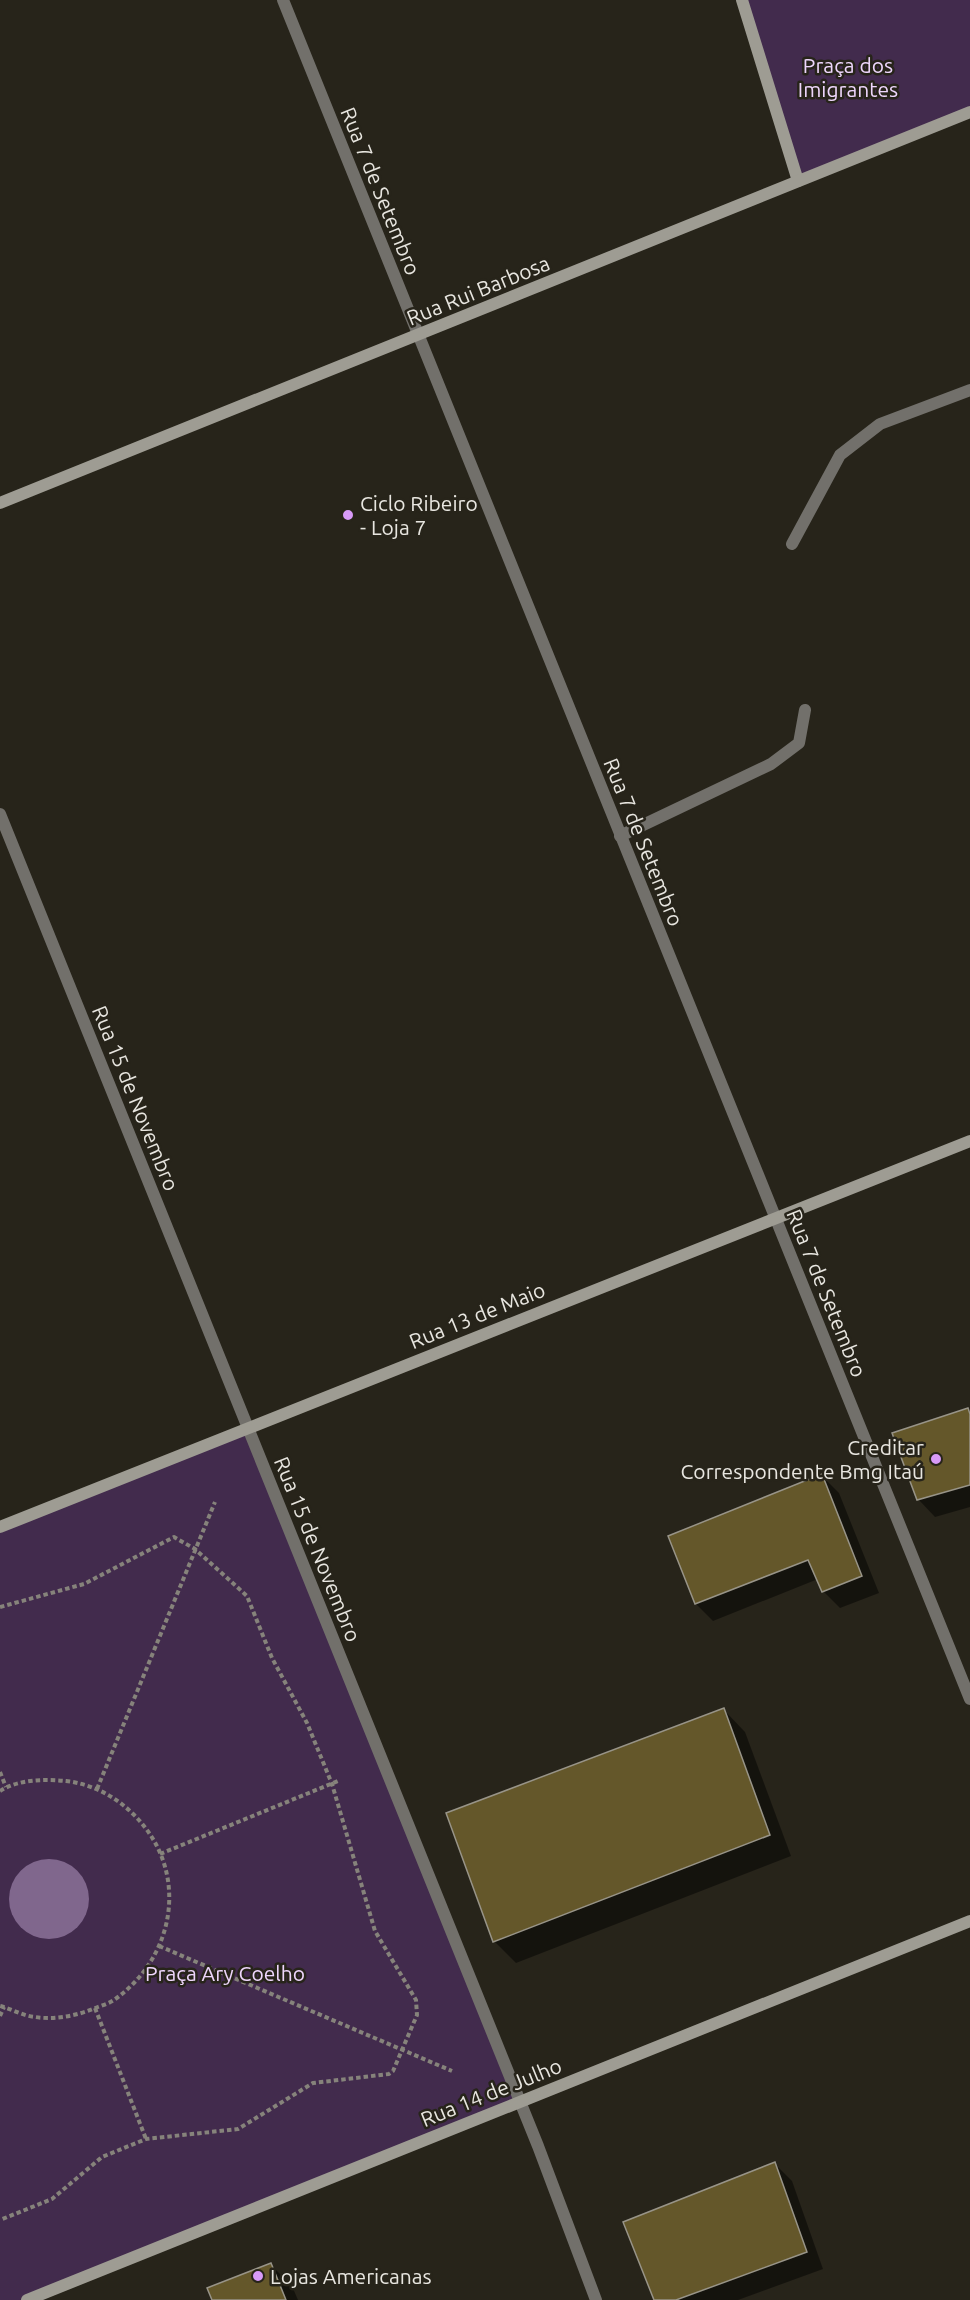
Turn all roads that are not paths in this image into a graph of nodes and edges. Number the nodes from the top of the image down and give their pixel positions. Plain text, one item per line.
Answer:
1 (283, 0) edge
2 (742, 0) edge
3 (970, 112) edge
4 (798, 181) junction
5 (418, 335) junction
6 (970, 390) edge
7 (0, 503) edge
8 (792, 544) dead end
9 (805, 710) dead end
10 (0, 814) edge
11 (620, 836) junction
12 (970, 1141) edge
13 (775, 1218) junction
14 (248, 1427) junction
15 (0, 1527) edge
16 (970, 1699) edge
17 (970, 1921) edge
18 (520, 2101) junction
19 (27, 2300) edge
20 (596, 2300) edge

1 - 5 street, Rua 7 de Setembro
2 - 4 street
3 - 4 street, Rua Rui Barbosa
4 - 5 street, Rua Rui Barbosa
5 - 7 street, Rua Rui Barbosa
5 - 11 street, Rua 7 de Setembro
6 - 8 street
9 - 11 street
10 - 14 street, Rua 15 de Novembro
11 - 13 street, Rua 7 de Setembro
12 - 13 street, Rua 13 de Maio
13 - 14 street, Rua 13 de Maio
13 - 16 street, Rua 7 de Setembro
14 - 15 street, Rua 13 de Maio
14 - 18 street, Rua 15 de Novembro
17 - 18 street, Rua 14 de Julho
18 - 19 street, Rua 14 de Julho
18 - 20 street, Rua 15 de Novembro

